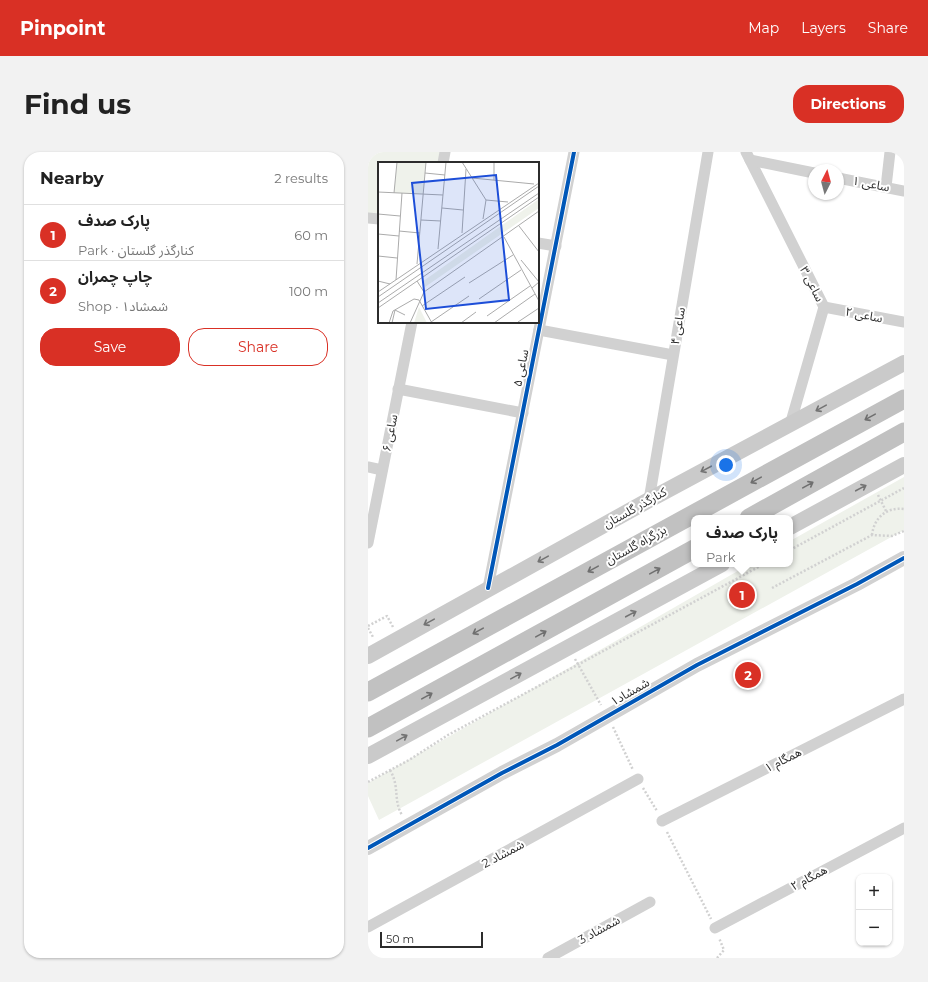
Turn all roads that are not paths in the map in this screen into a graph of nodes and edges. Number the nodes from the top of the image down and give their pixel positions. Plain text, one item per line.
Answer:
1 (445, 152) edge
2 (574, 152) edge
3 (708, 152) edge
4 (890, 152) edge
5 (748, 156) edge
6 (443, 162) edge
7 (808, 171) edge
8 (844, 179) edge
9 (886, 187) junction
10 (904, 191) edge
11 (368, 218) edge
12 (378, 220) edge
13 (539, 243) edge
14 (556, 246) junction
15 (824, 308) junction
16 (904, 322) edge
17 (412, 323) edge
18 (539, 330) junction
19 (674, 355) junction
20 (904, 363) edge
21 (398, 389) junction
22 (904, 399) edge
23 (523, 413) junction
24 (790, 425) junction
25 (904, 432) edge
26 (904, 465) edge
27 (368, 467) edge
28 (382, 470) junction
29 (649, 500) junction
30 (691, 515) edge
31 (692, 515) edge
32 (754, 515) edge
33 (793, 525) edge
34 (368, 543) edge
35 (691, 551) edge
36 (904, 558) edge
37 (716, 567) edge
38 (488, 588) junction
39 (368, 656) edge
40 (368, 692) edge
41 (904, 699) edge
42 (368, 728) edge
43 (368, 756) edge
44 (638, 779) road end
45 (662, 821) road end
46 (904, 828) edge
47 (368, 848) edge
48 (650, 902) dead end
49 (368, 927) edge
50 (715, 928) road end
51 (548, 958) edge

1 - 6 street
2 - 14 street, ساعی ۵
3 - 19 street, ساعی ۴
4 - 9 street
5 - 7 street
5 - 15 street, ساعی ۳
8 - 9 street, ساعی ۱
9 - 10 street, ساعی ۱
11 - 12 street
13 - 14 street
14 - 18 street, ساعی ۵
15 - 16 street, ساعی ۲
15 - 24 street, ساعی ۳
17 - 21 street, ساعی ۶
18 - 19 street
18 - 23 street, ساعی ۵
19 - 29 street, ساعی ۴
20 -> 24 main road, کنارگذر گلستان
21 - 23 street
21 - 28 street, ساعی ۶
22 -> 31 highway, بزرگراه گلستان
23 - 38 street, ساعی ۵
24 -> 29 main road, کنارگذر گلستان
32 -> 25 highway
33 -> 26 main road
27 - 28 street
28 - 34 street, ساعی ۶
29 -> 38 main road, کنارگذر گلستان
30 -> 40 highway, بزرگراه گلستان
42 -> 35 highway
36 - 47 street, شمشاد۱
43 -> 37 main road
38 -> 39 main road, کنارگذر گلستان
41 - 45 street, همگام ۱
44 - 49 street, شمشاد 2
46 - 50 street, همگام ۲
48 - 51 street, شمشاد 3

